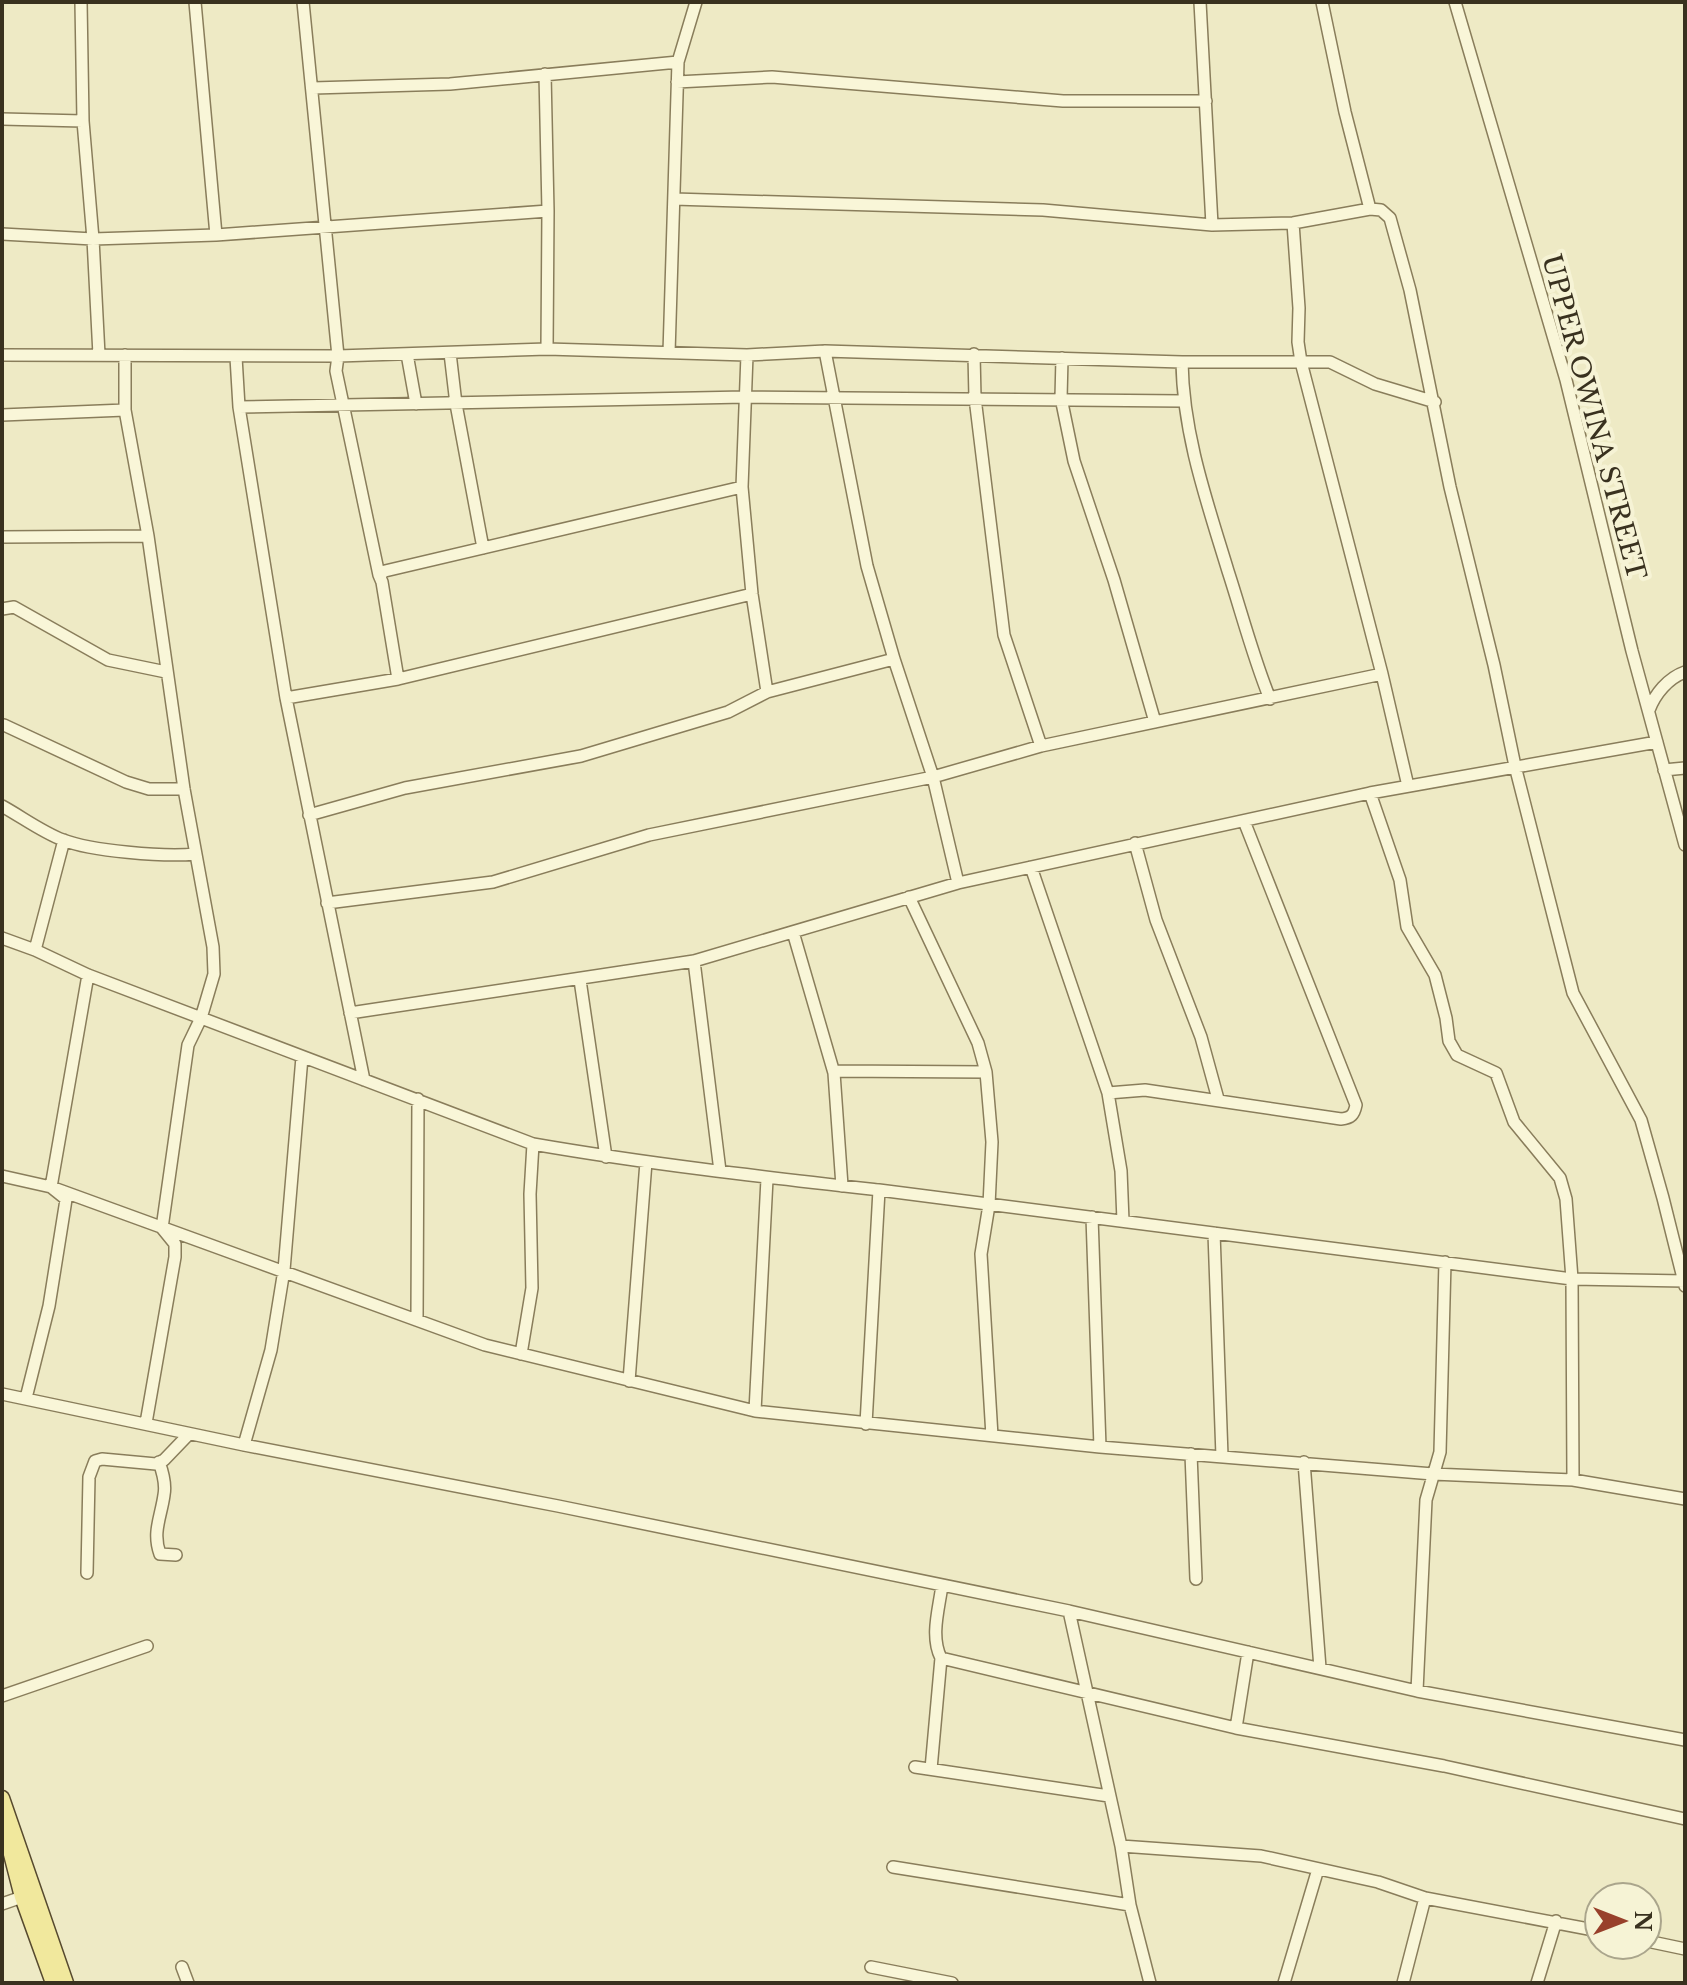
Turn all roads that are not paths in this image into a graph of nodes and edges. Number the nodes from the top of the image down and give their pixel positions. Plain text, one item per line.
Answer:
1 (81, 2) edge
2 (195, 2) edge
3 (303, 2) edge
4 (696, 2) edge
5 (1200, 2) edge
6 (1322, 2) edge
7 (1455, 2) edge
8 (678, 62) junction
9 (545, 74) junction
10 (677, 82) junction
11 (313, 88) junction
12 (1206, 101) junction
13 (2, 119) edge
14 (83, 121) junction
15 (674, 199) junction
16 (1370, 209) junction
17 (548, 211) junction
18 (1293, 223) junction
19 (1212, 225) junction
20 (325, 228) junction
21 (2, 234) edge
22 (216, 235) junction
23 (93, 239) junction
24 (547, 349) junction
25 (825, 351) junction
26 (450, 353) junction
27 (669, 353) junction
28 (407, 354) junction
29 (974, 354) junction
30 (2, 355) edge
31 (99, 355) junction
32 (125, 355) junction
33 (747, 355) junction
34 (338, 356) junction
35 (236, 357) junction
36 (1062, 358) junction
37 (1182, 362) junction
38 (1301, 362) junction
39 (745, 397) junction
40 (833, 398) junction
41 (975, 398) junction
42 (1061, 398) junction
43 (1183, 401) junction
44 (1435, 402) junction
45 (344, 404) junction
46 (416, 404) junction
47 (456, 404) junction
48 (239, 407) junction
49 (125, 410) junction
50 (2, 415) edge
51 (742, 487) junction
52 (148, 536) junction
53 (2, 537) edge
54 (483, 548) junction
55 (379, 575) junction
56 (752, 594) junction
57 (2, 609) edge
58 (894, 659) junction
59 (166, 672) junction
60 (1685, 672) edge
61 (1382, 674) junction
62 (398, 679) junction
63 (767, 692) junction
64 (286, 698) junction
65 (1270, 699) junction
66 (1648, 711) junction
67 (1155, 722) junction
68 (4, 725) dead end
69 (1657, 742) junction
70 (1041, 746) junction
71 (1515, 766) junction
72 (1685, 768) edge
73 (1664, 770) junction
74 (933, 777) junction
75 (1408, 786) junction
76 (184, 789) junction
77 (1370, 793) junction
78 (2, 806) edge
79 (309, 815) junction
80 (1244, 821) junction
81 (64, 840) junction
82 (1135, 843) junction
83 (1685, 845) edge
84 (195, 854) junction
85 (1031, 867) junction
86 (958, 883) junction
87 (909, 897) junction
88 (327, 903) junction
89 (793, 932) junction
90 (2, 938) edge
91 (35, 950) junction
92 (694, 961) junction
93 (88, 975) junction
94 (580, 980) junction
95 (350, 1013) junction
96 (201, 1018) junction
97 (302, 1057) junction
98 (834, 1071) junction
99 (986, 1072) junction
100 (364, 1080) junction
101 (1108, 1093) junction
102 (418, 1099) junction
103 (1218, 1099) junction
104 (533, 1144) junction
105 (606, 1157) junction
106 (646, 1162) junction
107 (720, 1171) junction
108 (2, 1176) edge
109 (767, 1179) junction
110 (842, 1186) junction
111 (51, 1187) junction
112 (879, 1190) junction
113 (989, 1205) junction
114 (1092, 1217) junction
115 (1123, 1221) junction
116 (162, 1228) junction
117 (1214, 1233) junction
118 (1445, 1262) junction
119 (284, 1270) junction
120 (1572, 1279) junction
121 (1685, 1283) edge
122 (417, 1320) junction
123 (521, 1354) junction
124 (629, 1381) junction
125 (2, 1394) edge
126 (26, 1398) junction
127 (755, 1411) junction
128 (146, 1423) junction
129 (866, 1424) junction
130 (189, 1434) junction
131 (992, 1436) junction
132 (244, 1445) junction
133 (1100, 1447) junction
134 (1191, 1454) junction
135 (1222, 1456) junction
136 (159, 1462) junction
137 (1304, 1462) junction
138 (1433, 1474) junction
139 (1573, 1480) junction
140 (1685, 1499) edge
141 (176, 1555) dead end
142 (87, 1573) dead end
143 (1196, 1579) dead end
144 (942, 1585) junction
145 (1069, 1611) junction
146 (147, 1646) dead end
147 (1248, 1652) junction
148 (941, 1658) junction
149 (1320, 1668) junction
150 (1086, 1690) junction
151 (1417, 1691) junction
152 (2, 1696) edge
153 (1236, 1728) junction
154 (1685, 1740) edge
155 (915, 1767) dead end
156 (931, 1769) junction
157 (1109, 1796) junction
158 (2, 1798) edge
159 (2, 1819) edge
160 (1685, 1819) edge
161 (1121, 1846) junction
162 (893, 1867) dead end
163 (1318, 1869) junction
164 (22, 1897) junction
165 (1425, 1898) junction
166 (2, 1904) edge
167 (1130, 1905) junction
168 (1556, 1921) junction
169 (1583, 1927) edge
170 (1663, 1944) edge
171 (1685, 1949) edge
172 (182, 1967) dead end
173 (871, 1967) dead end
174 (55, 1983) edge
175 (188, 1983) edge
176 (952, 1983) edge
177 (1150, 1983) edge
178 (1284, 1983) edge
179 (1403, 1983) edge
180 (1537, 1983) edge

1 - 14 street
2 - 22 street
3 - 11 street
4 - 8 street
5 - 12 street
6 - 16 street
7 - 66 street, UPPER OWINA STREET
8 - 9 street
8 - 10 street
9 - 11 street
9 - 17 street
10 - 12 street
10 - 15 street
11 - 20 street
12 - 19 street
13 - 14 street
14 - 23 street
15 - 19 street
15 - 27 street
16 - 18 street
16 - 44 street
17 - 20 street
17 - 24 street
18 - 19 street
18 - 38 street
20 - 22 street
20 - 34 street
21 - 23 street
22 - 23 street
23 - 31 street
24 - 26 street
24 - 27 street
25 - 29 street
25 - 33 street
25 - 40 street
26 - 28 street
26 - 47 street
27 - 33 street
28 - 34 street
28 - 46 street
29 - 36 street
29 - 41 street
30 - 31 street
31 - 32 street
32 - 35 street
32 - 49 street
33 - 39 street
34 - 35 street
34 - 45 street
35 - 48 street
36 - 37 street
36 - 42 street
37 - 38 street
37 - 43 street
38 - 44 street
38 - 61 street
39 - 40 street
39 - 47 street
39 - 51 street
40 - 41 street
40 - 58 street
41 - 42 street
41 - 70 street
42 - 43 street
42 - 67 street
43 - 65 street
44 - 71 street
45 - 46 street
45 - 48 street
45 - 55 street
46 - 47 street
47 - 54 street
48 - 64 street
49 - 50 street
49 - 52 street
51 - 54 street
51 - 56 street
52 - 53 street
52 - 59 street
54 - 55 street
55 - 62 street
56 - 62 street
56 - 63 street
57 - 59 street
58 - 63 street
58 - 74 street
59 - 76 street
60 - 66 street
61 - 65 street
61 - 75 street
62 - 64 street
63 - 79 street
64 - 79 street
65 - 67 street
66 - 69 street, UPPER OWINA STREET
67 - 70 street
68 - 76 street
69 - 71 street
69 - 73 street, UPPER OWINA STREET
70 - 74 street
71 - 75 street
71 - 121 street
72 - 73 street
73 - 83 street, UPPER OWINA STREET
74 - 86 street
74 - 88 street
75 - 77 street
76 - 84 street
77 - 80 street
77 - 120 street
78 - 81 street
79 - 88 street
80 - 82 street
80 - 103 street
81 - 84 street
81 - 91 street
82 - 85 street
82 - 103 street
84 - 96 street
85 - 86 street
85 - 101 street
86 - 87 street
87 - 89 street
87 - 99 street
88 - 95 street
89 - 92 street
89 - 98 street
90 - 91 street
91 - 93 street
92 - 94 street
92 - 107 street
93 - 96 street
93 - 111 street
94 - 95 street
94 - 105 street
95 - 100 street
96 - 97 street
96 - 116 street
97 - 100 street
97 - 119 street
98 - 99 street
98 - 110 street
99 - 113 street
100 - 102 street
101 - 103 street
101 - 115 street
102 - 104 street
102 - 122 street
104 - 105 street
104 - 123 street
105 - 106 street
106 - 107 street
106 - 124 street
107 - 109 street
108 - 111 street
109 - 110 street
109 - 127 street
110 - 112 street
111 - 116 street
111 - 126 street
112 - 113 street
112 - 129 street
113 - 114 street
113 - 131 street
114 - 115 street
114 - 133 street
115 - 117 street
116 - 119 street
116 - 128 street
117 - 118 street
117 - 135 street
118 - 120 street
118 - 138 street
119 - 122 street
119 - 132 street
120 - 121 street
120 - 139 street
122 - 123 street
123 - 124 street
124 - 127 street
125 - 126 street
126 - 128 street
127 - 129 street
128 - 130 street
129 - 131 street
130 - 132 street
130 - 136 street
131 - 133 street
132 - 144 street
133 - 134 street
134 - 135 street
134 - 143 street
135 - 137 street
136 - 141 street
136 - 142 street
137 - 138 street
137 - 149 street
138 - 139 street
138 - 151 street
139 - 140 street
144 - 145 street
144 - 148 street
145 - 147 street
145 - 150 street
146 - 152 street
147 - 149 street
147 - 153 street
148 - 150 street
148 - 156 street
149 - 151 street
150 - 153 street
150 - 157 street
151 - 154 street
153 - 160 street
155 - 156 street
156 - 157 street
157 - 161 street
158 - 174 main road
159 - 164 main road
161 - 163 street
161 - 167 street
162 - 167 street
163 - 165 street
163 - 178 street
164 - 166 street
164 - 174 main road
165 - 168 street
165 - 179 street
167 - 177 street
168 - 169 street
168 - 180 street
170 - 171 street
172 - 175 street
173 - 176 street

